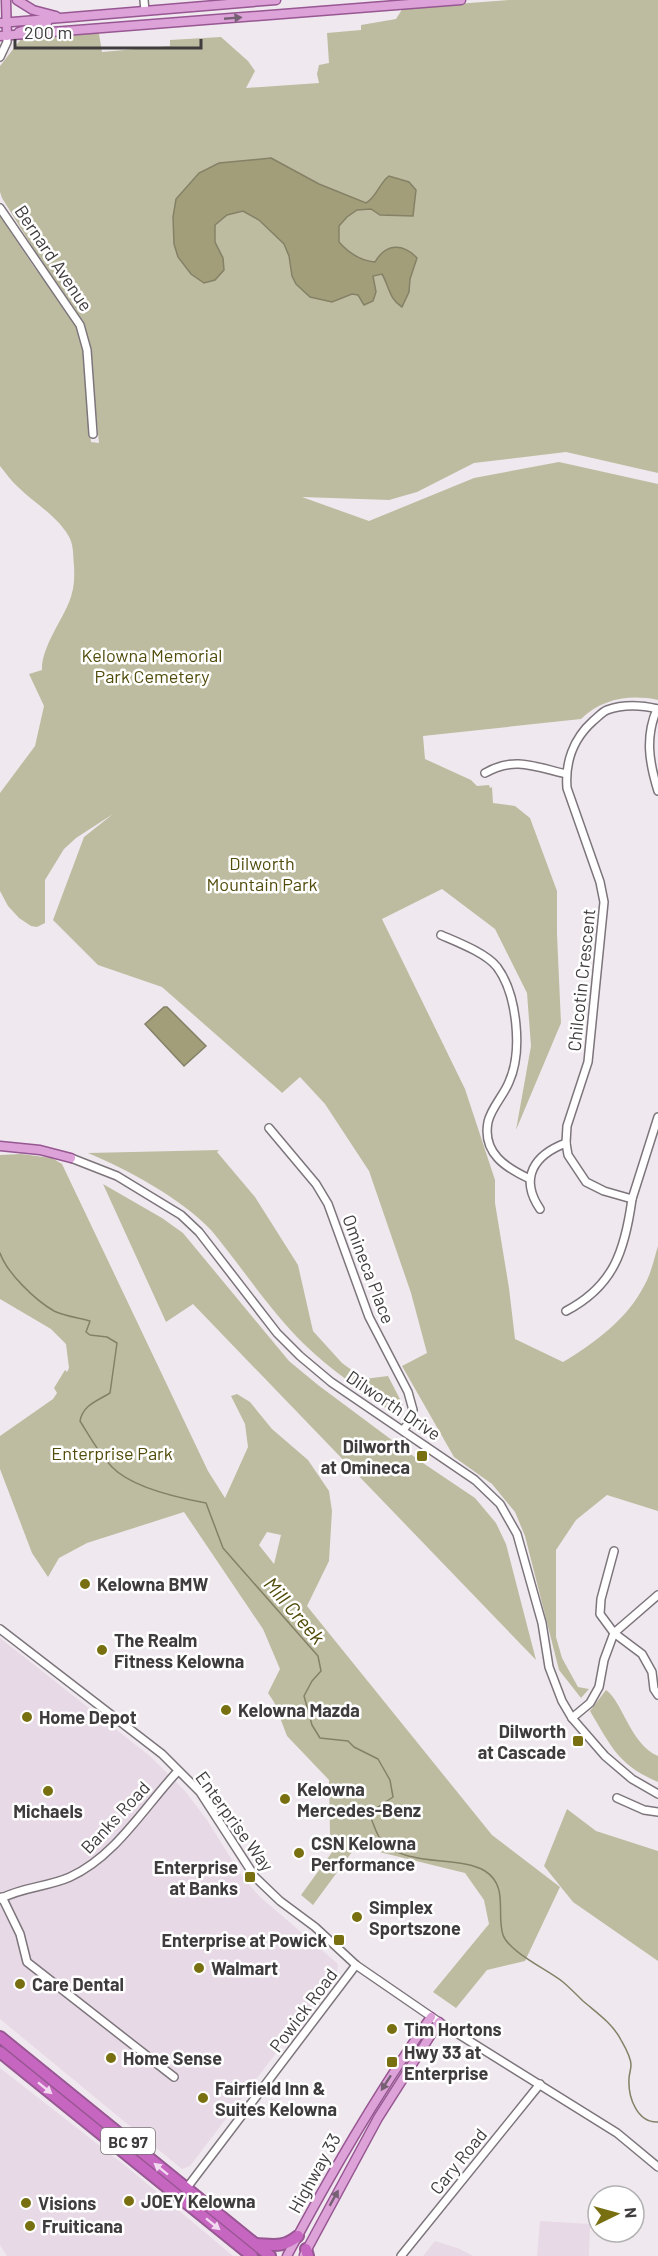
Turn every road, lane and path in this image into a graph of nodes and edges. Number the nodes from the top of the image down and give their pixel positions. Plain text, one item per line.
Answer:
1 (6, 0) edge
2 (17, 0) edge
3 (144, 0) edge
4 (276, 0) edge
5 (461, 0) edge
6 (145, 11) junction
7 (62, 18) junction
8 (4, 23) edge
9 (4, 36) edge
10 (0, 57) edge
11 (0, 207) edge
12 (93, 434) dead end
13 (657, 709) edge
14 (485, 773) dead end
15 (566, 774) junction
16 (658, 791) edge
17 (441, 934) dead end
18 (658, 1117) edge
19 (269, 1128) dead end
20 (566, 1143) junction
21 (0, 1146) edge
22 (71, 1158) joint
23 (530, 1179) junction
24 (632, 1199) junction
25 (540, 1209) dead end
26 (566, 1311) dead end
27 (403, 1430) junction
28 (614, 1551) dead end
29 (658, 1595) edge
30 (0, 1629) edge
31 (614, 1634) junction
32 (658, 1695) edge
33 (572, 1718) junction
34 (178, 1771) junction
35 (658, 1794) edge
36 (617, 1798) dead end
37 (658, 1812) edge
38 (1, 1898) edge
39 (357, 1965) junction
40 (431, 2017) junction
41 (439, 2022) junction
42 (0, 2037) edge
43 (0, 2052) edge
44 (174, 2077) dead end
45 (540, 2084) junction
46 (658, 2166) edge
47 (168, 2188) junction
48 (186, 2189) junction
49 (298, 2236) junction
50 (230, 2238) junction
51 (256, 2244) junction
52 (306, 2254) edge
53 (242, 2256) edge
54 (252, 2256) edge
55 (270, 2256) edge
56 (287, 2256) edge
57 (401, 2256) edge

1 - 8 main road
2 - 7 main road
3 - 6 street
4 - 6 main road
9 -> 5 main road
6 - 7 main road
7 - 8 main road
7 - 9 main road
8 - 9 main road
9 - 10 street
11 - 12 street, Bernard Avenue
13 - 15 street, Chilcotin Crescent
13 - 16 street
14 - 15 street
15 - 20 street, Chilcotin Crescent
17 - 23 street
18 - 24 street
19 - 27 street, Omineca Place
20 - 23 street
20 - 24 street
21 - 22 main road, Dilworth Drive
22 - 27 street, Dilworth Drive
23 - 25 street
24 - 26 street
27 - 33 street, Dilworth Drive
28 - 31 street
29 - 31 street
30 - 34 street, Enterprise Way
31 - 32 street
31 - 33 street
33 - 35 street, Dilworth Drive
34 - 38 street, Banks Road
34 - 39 street, Enterprise Way
36 - 37 street
38 - 44 street
39 - 40 street, Enterprise Way
39 - 48 street, Powick Road
40 - 41 street, Enterprise Way
40 -> 49 main road, Highway 33
41 - 45 street, Enterprise Way
52 -> 41 main road, Highway 33
48 -> 42 highway, BC 97
43 -> 47 highway, BC 97
45 - 46 street, Enterprise Way
45 - 57 street, Cary Road
47 - 48 highway
47 -> 50 highway, BC 97
48 - 51 highway, BC 97
49 - 51 highway
49 - 56 main road, Highway 33
50 - 53 highway
50 - 54 highway, BC 97
51 - 55 highway, BC 97

